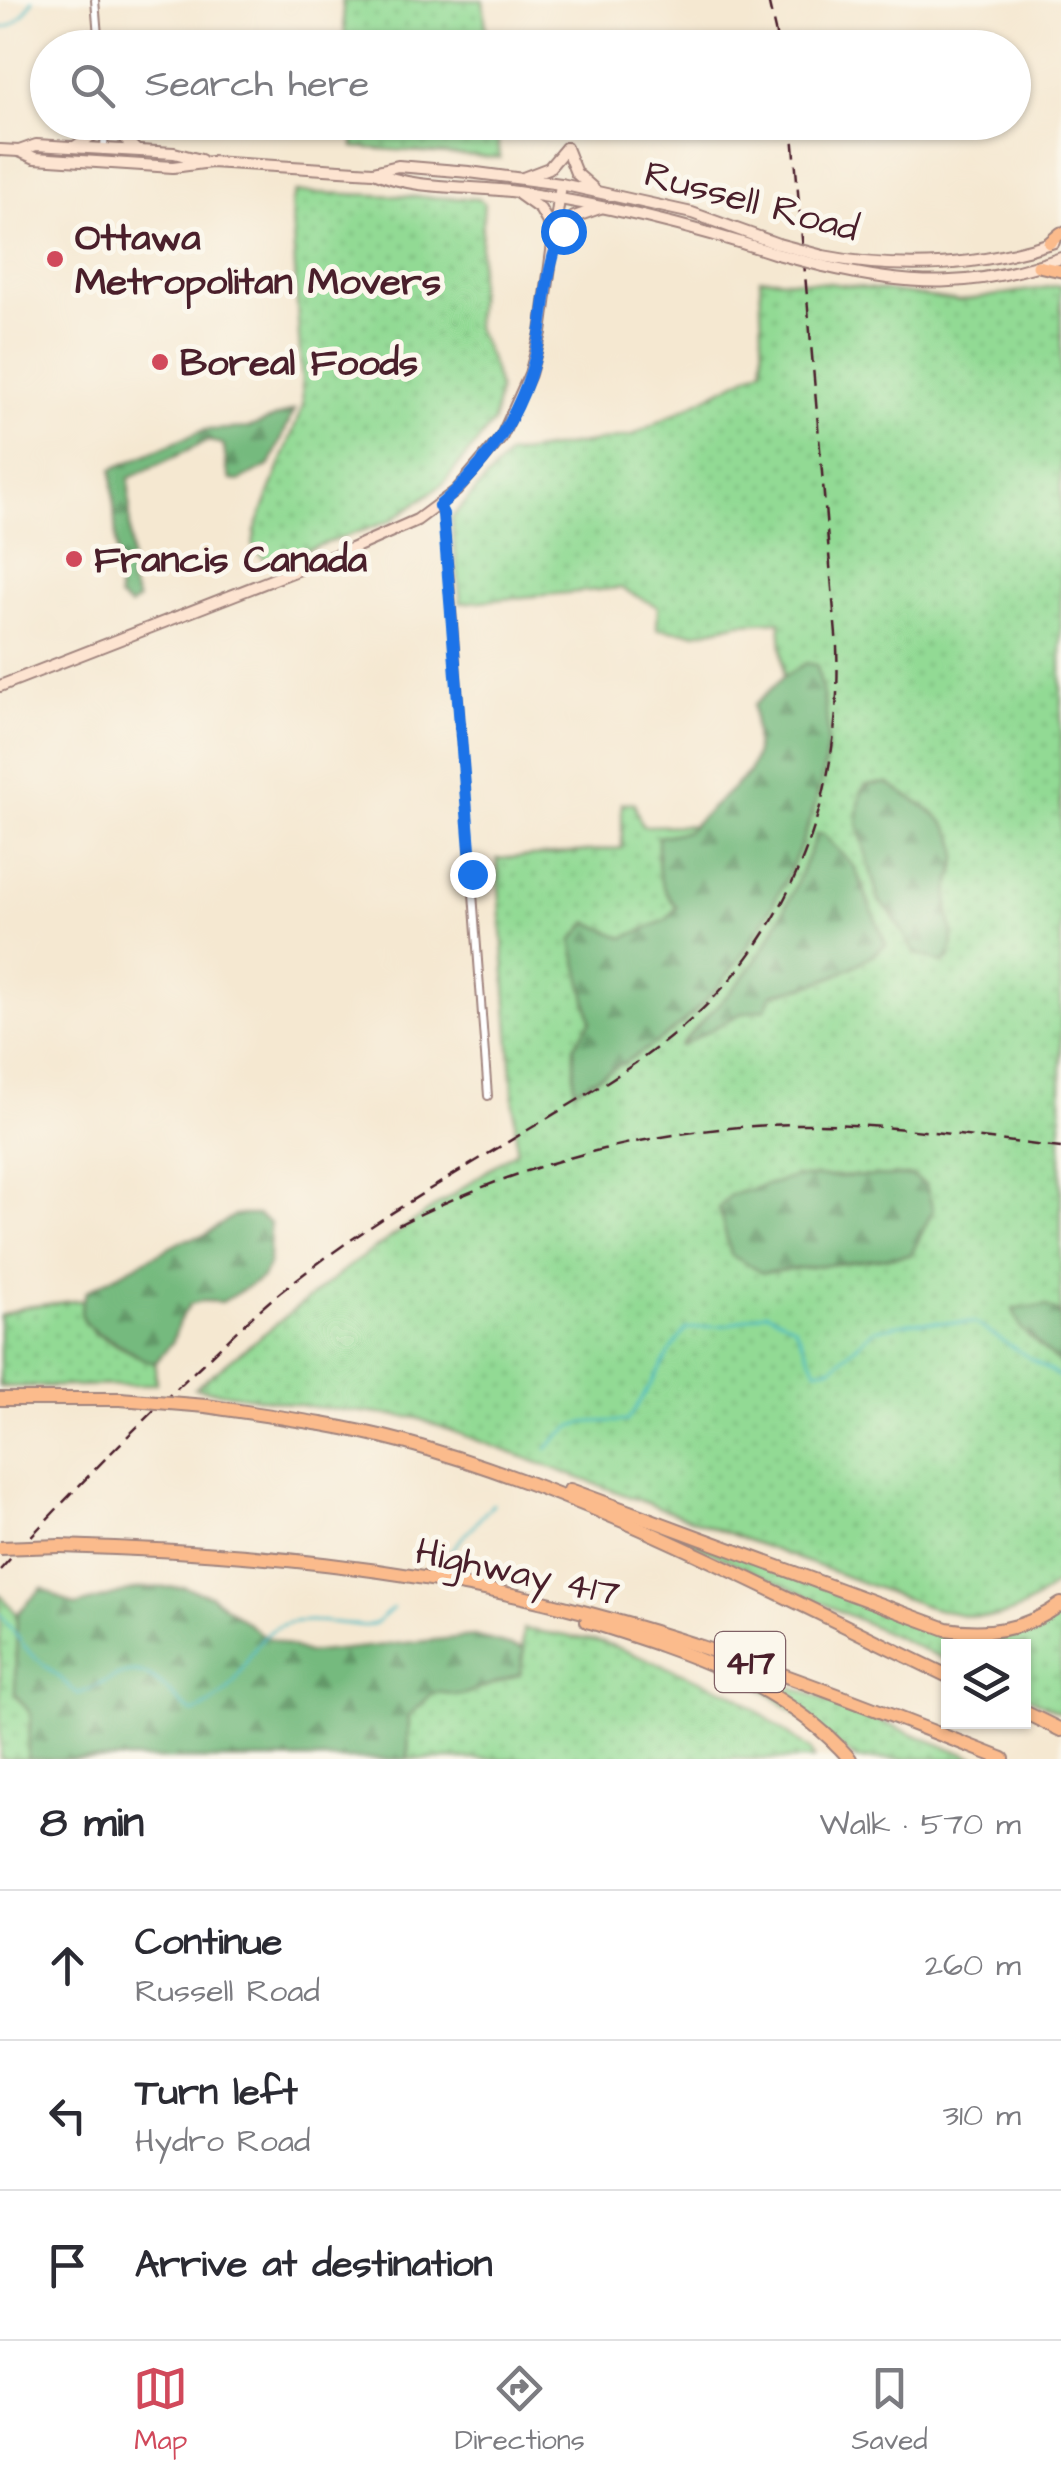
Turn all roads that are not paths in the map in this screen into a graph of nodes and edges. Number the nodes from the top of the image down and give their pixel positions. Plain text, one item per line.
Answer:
1 (95, 0) edge
2 (98, 30) edge
3 (84, 140) edge
4 (105, 140) edge
5 (126, 140) edge
6 (75, 146) junction
7 (105, 148) junction
8 (0, 150) edge
9 (137, 150) junction
10 (20, 151) junction
11 (210, 162) junction
12 (103, 163) junction
13 (373, 172) junction
14 (522, 178) junction
15 (560, 184) junction
16 (514, 191) junction
17 (598, 191) junction
18 (559, 199) junction
19 (609, 207) junction
20 (555, 235) junction
21 (1057, 238) edge
22 (778, 249) junction
23 (552, 252) junction
24 (1061, 258) edge
25 (823, 261) junction
26 (1038, 266) junction
27 (1061, 270) edge
28 (439, 506) junction
29 (0, 686) edge
30 (488, 1096) dead end
31 (0, 1399) edge
32 (430, 1449) junction
33 (0, 1548) edge
34 (489, 1591) junction
35 (1061, 1604) edge
36 (941, 1673) edge
37 (1031, 1715) edge
38 (1060, 1729) edge
39 (850, 1759) edge
40 (1002, 1759) edge

1 - 2 street
3 - 6 main road
4 - 7 street
5 - 9 main road
6 - 7 main road
6 - 10 main road
7 - 9 main road
7 - 12 street
8 - 10 main road
9 - 11 main road
10 - 12 main road
11 - 12 main road
11 - 13 main road
13 - 14 main road, Russell Road
13 - 16 main road, Russell Road
14 - 15 main road, Russell Road
14 - 17 main road
15 - 17 main road, Russell Road
15 - 18 main road
16 - 18 main road, Russell Road
16 - 20 main road
17 - 22 main road, Russell Road
18 - 19 main road, Russell Road
18 - 20 main road
19 - 22 main road, Russell Road
19 - 23 main road
20 - 23 main road
21 - 25 main road, Russell Road
22 - 25 main road, Russell Road, bridge
23 - 28 main road
24 - 26 main road, Russell Road
25 - 26 main road, Russell Road
26 - 27 main road
28 - 29 main road
28 - 30 street
31 - 32 highway, Highway 417 / 417, bridge
32 - 35 highway
32 - 36 highway, Highway 417 / 417
33 - 34 highway, Highway 417 / 417, bridge
34 - 39 highway
34 - 40 highway, Highway 417 / 417
37 - 38 highway

